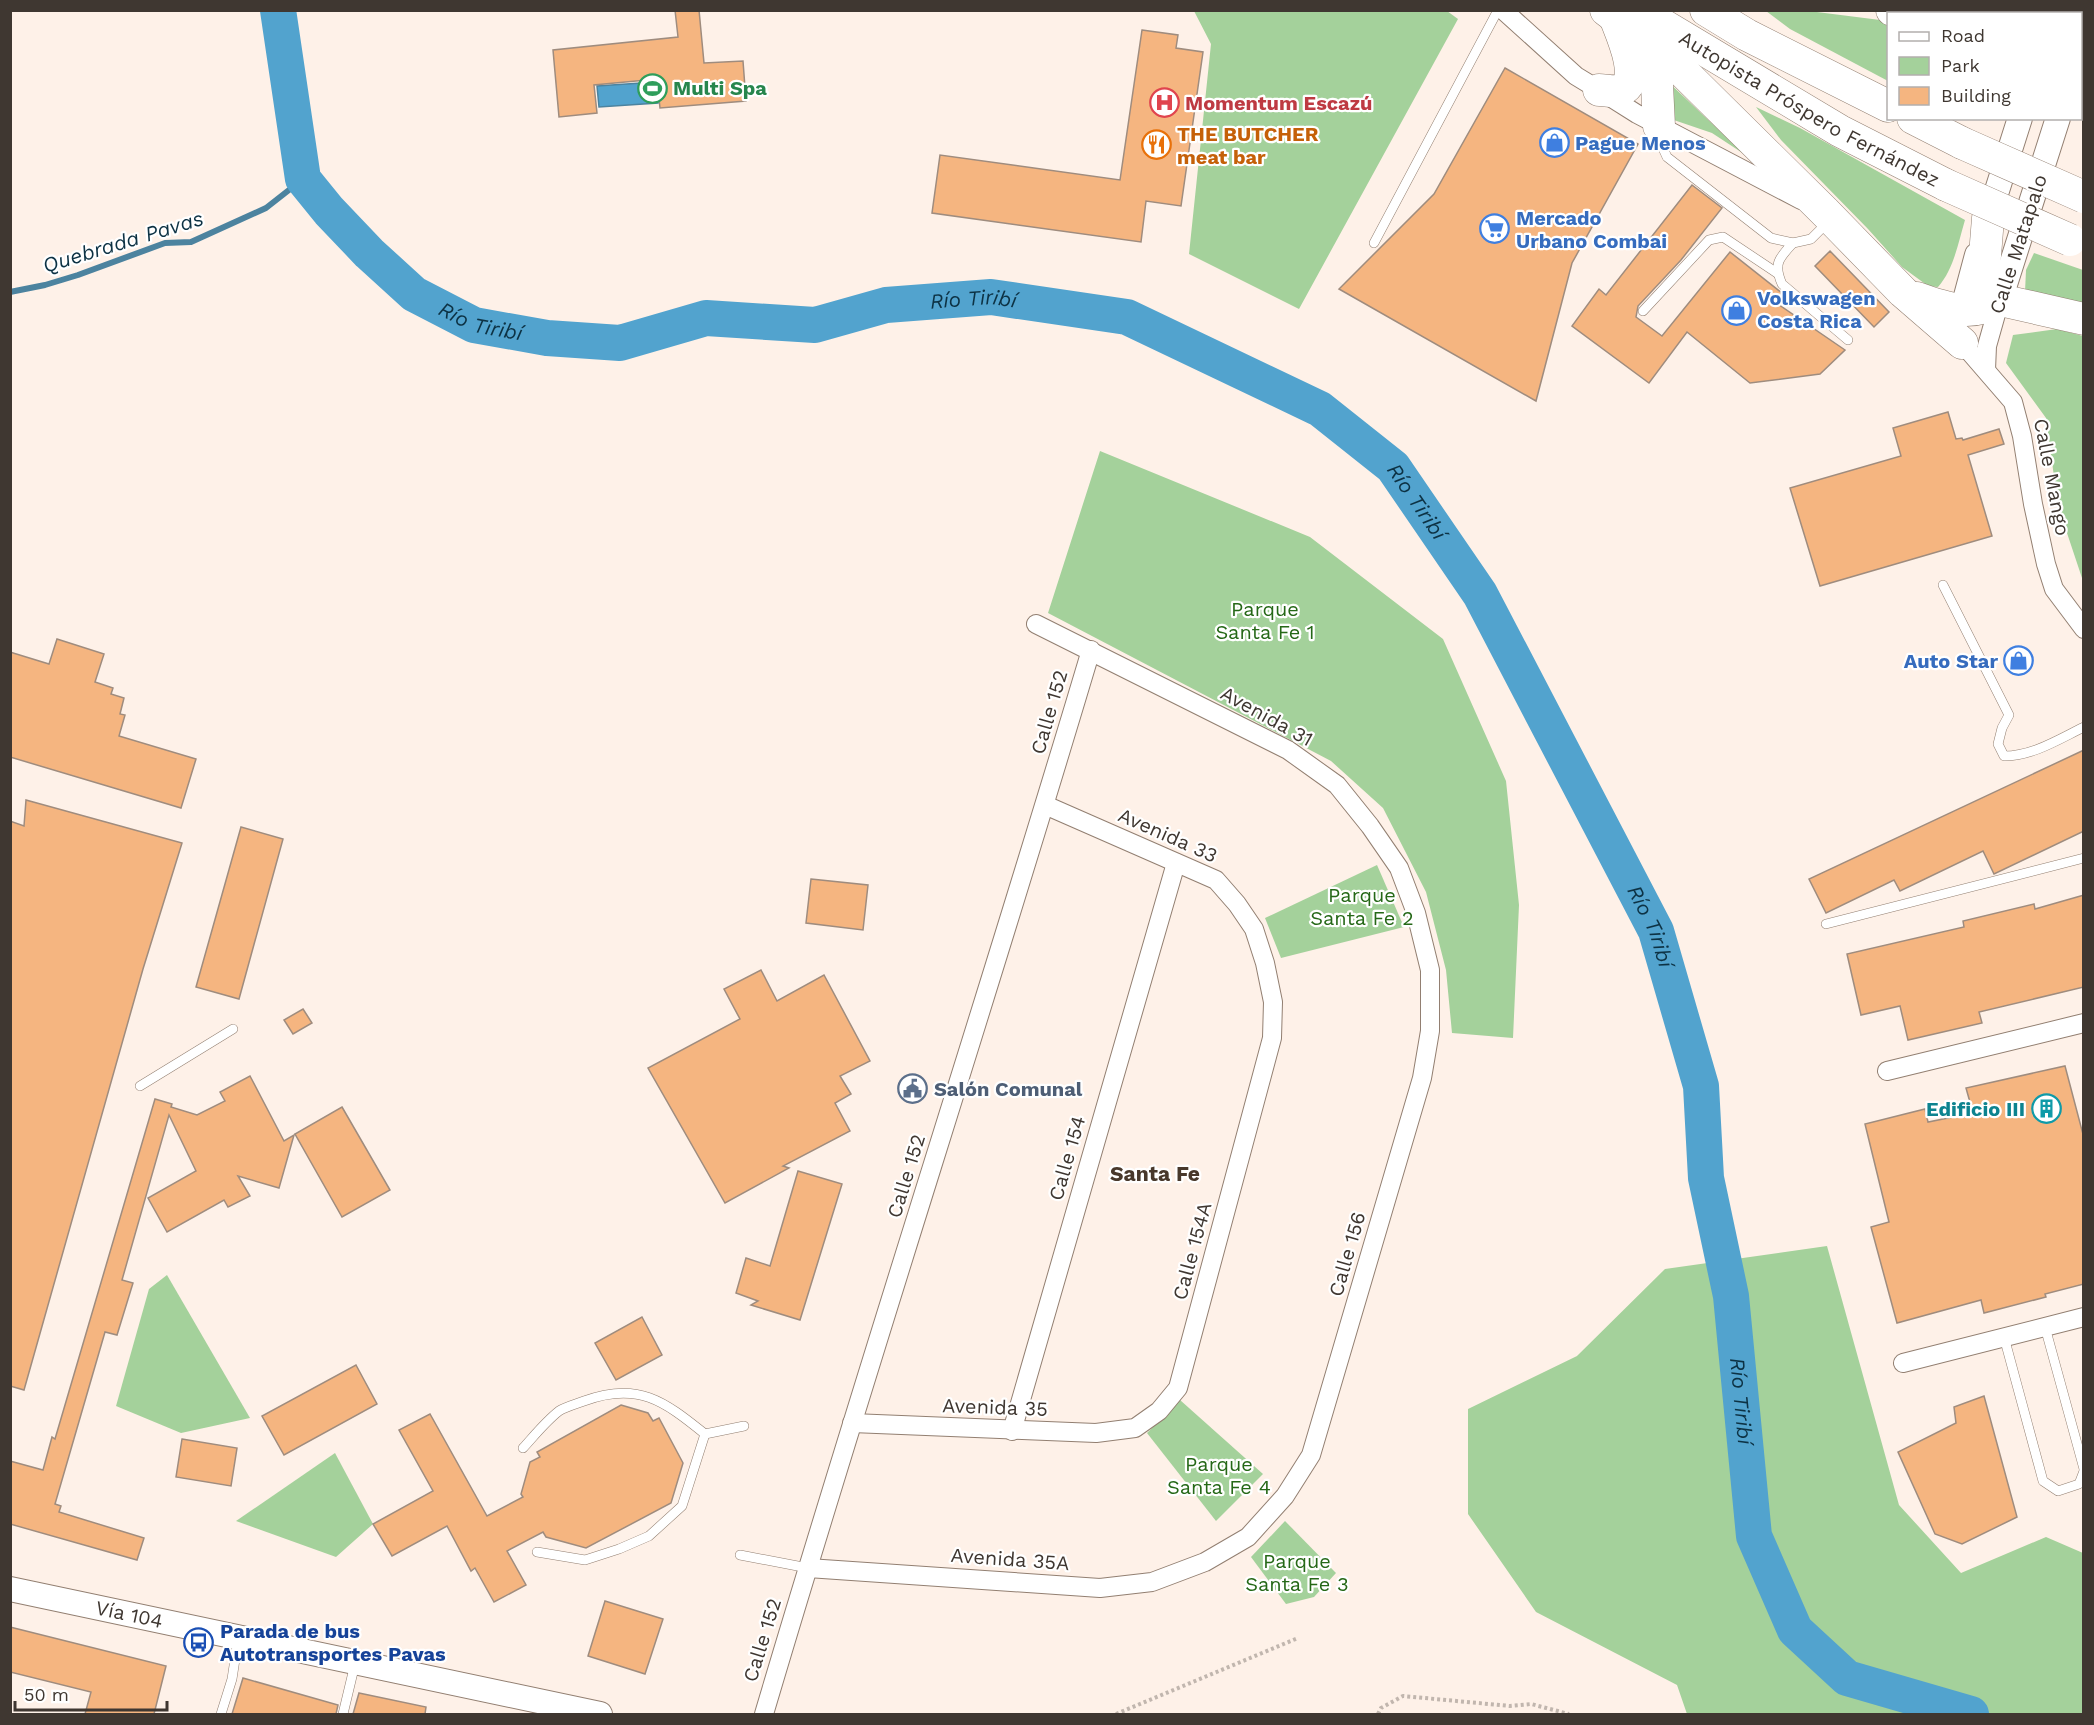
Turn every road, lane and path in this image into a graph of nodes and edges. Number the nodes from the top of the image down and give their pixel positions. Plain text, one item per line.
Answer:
1 (1498, 10) edge
2 (1503, 10) edge
3 (1706, 10) edge
4 (1620, 13) edge
5 (1651, 43) junction
6 (1599, 90) junction
7 (1887, 105) edge
8 (1917, 120) edge
9 (2019, 120) edge
10 (2057, 120) edge
11 (1659, 126) junction
12 (2084, 197) edge
13 (1828, 216) junction
14 (1988, 218) junction
15 (1374, 243) dead end
16 (1793, 243) junction
17 (2077, 243) edge
18 (1777, 273) junction
19 (1903, 292) junction
20 (1643, 311) dead end
21 (1962, 311) junction
22 (1996, 314) junction
23 (2069, 317) edge
24 (1848, 340) dead end
25 (1962, 343) junction
26 (1986, 370) junction
27 (1943, 585) dead end
28 (1036, 624) dead end
29 (2084, 629) edge
30 (1091, 650) junction
31 (2084, 726) edge
32 (1045, 805) junction
33 (2084, 858) edge
34 (1176, 863) junction
35 (1416, 913) joint
36 (1826, 924) dead end
37 (1254, 929) joint
38 (2084, 1023) edge
39 (233, 1029) dead end
40 (1887, 1071) dead end
41 (140, 1086) dead end
42 (2084, 1317) edge
43 (2045, 1327) junction
44 (2004, 1337) junction
45 (1903, 1363) dead end
46 (852, 1423) junction
47 (744, 1426) dead end
48 (1135, 1428) joint
49 (1012, 1431) junction
50 (705, 1434) junction
51 (523, 1448) dead end
52 (2084, 1470) edge
53 (537, 1552) dead end
54 (740, 1556) dead end
55 (1205, 1562) joint
56 (808, 1568) junction
57 (10, 1589) edge
58 (10, 1601) edge
59 (1298, 1638) dead end
60 (237, 1646) junction
61 (354, 1668) junction
62 (221, 1714) edge
63 (343, 1714) edge
64 (585, 1714) edge
65 (600, 1714) edge
66 (764, 1714) edge
67 (1116, 1714) edge
68 (1378, 1714) edge
69 (1569, 1714) edge

1 - 15 lane
2 - 6 street
3 - 7 highway, Autopista Próspero Fernández
4 - 5 highway
4 - 6 highway
4 - 17 highway, Autopista Próspero Fernández, bridge
5 - 11 highway
5 - 13 highway
6 - 11 street
8 - 12 highway, bridge
9 - 14 main road, Calle Matapalo
10 - 22 main road, Calle Matapalo
11 - 13 street
11 - 16 lane
13 - 16 lane
13 - 19 highway
14 - 21 main road, Calle Matapalo
14 - 22 highway
16 - 18 lane
18 - 20 lane
18 - 24 lane
19 - 21 highway
19 - 25 highway
21 - 22 highway
21 - 25 street, Calle Matapalo
22 - 23 highway
22 - 26 street, Calle Matapalo
25 - 26 street, Calle Mango
26 - 29 street, Calle Mango
27 - 31 lane
28 - 30 street, Avenida 31
30 - 32 street, Calle 152
30 - 35 street, Avenida 31
32 - 34 street, Avenida 33
32 - 46 street, Calle 152
33 - 36 lane
34 - 37 street, Avenida 33
34 - 49 street, Calle 154
35 - 55 street, Calle 156
37 - 48 street, Calle 154A
38 - 40 street
39 - 41 lane
42 - 43 street
43 - 44 street
43 - 52 lane
44 - 45 street
44 - 52 lane
46 - 49 street, Avenida 35
46 - 56 street, Calle 152
47 - 50 lane
48 - 49 street, Avenida 35
50 - 51 lane
50 - 53 lane
54 - 56 lane
55 - 56 street, Avenida 35A
56 - 66 street, Calle 152
57 - 65 main road, Vía 104
58 - 60 main road, Vía 104
59 - 67 path
60 - 61 main road, Vía 104
60 - 62 lane
61 - 63 lane
61 - 64 main road, Vía 104
68 - 69 path

